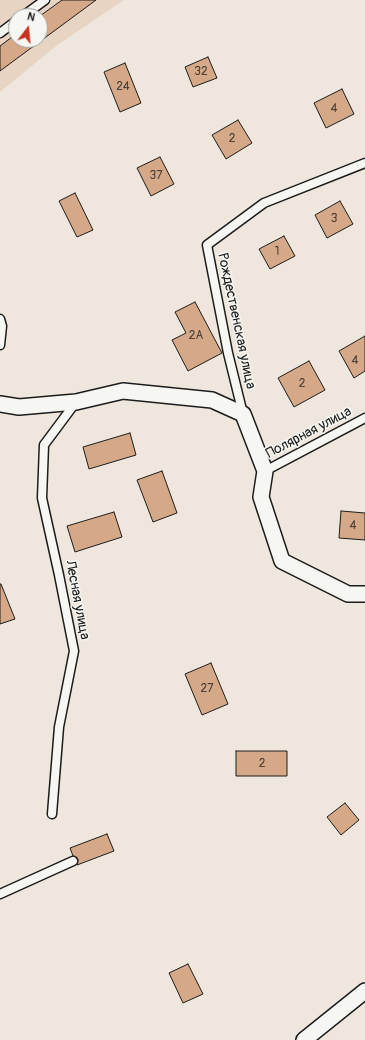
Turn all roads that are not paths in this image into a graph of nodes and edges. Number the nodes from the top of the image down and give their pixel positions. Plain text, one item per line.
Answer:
1 (45, 0) edge
2 (34, 8) edge
3 (365, 163) edge
4 (0, 319) edge
5 (0, 345) edge
6 (76, 402) junction
7 (0, 404) edge
8 (242, 414) junction
9 (365, 418) edge
10 (266, 471) junction
11 (365, 594) edge
12 (52, 814) dead end
13 (72, 861) dead end
14 (0, 894) edge
15 (365, 991) edge
16 (304, 1040) edge

1 - 2 lane
3 - 8 lane, Рождественская улица
4 - 5 lane
6 - 7 street
6 - 8 street
6 - 12 lane, Лесная улица
8 - 10 street
9 - 10 lane, Полярная улица
10 - 11 street
13 - 14 lane
15 - 16 street

